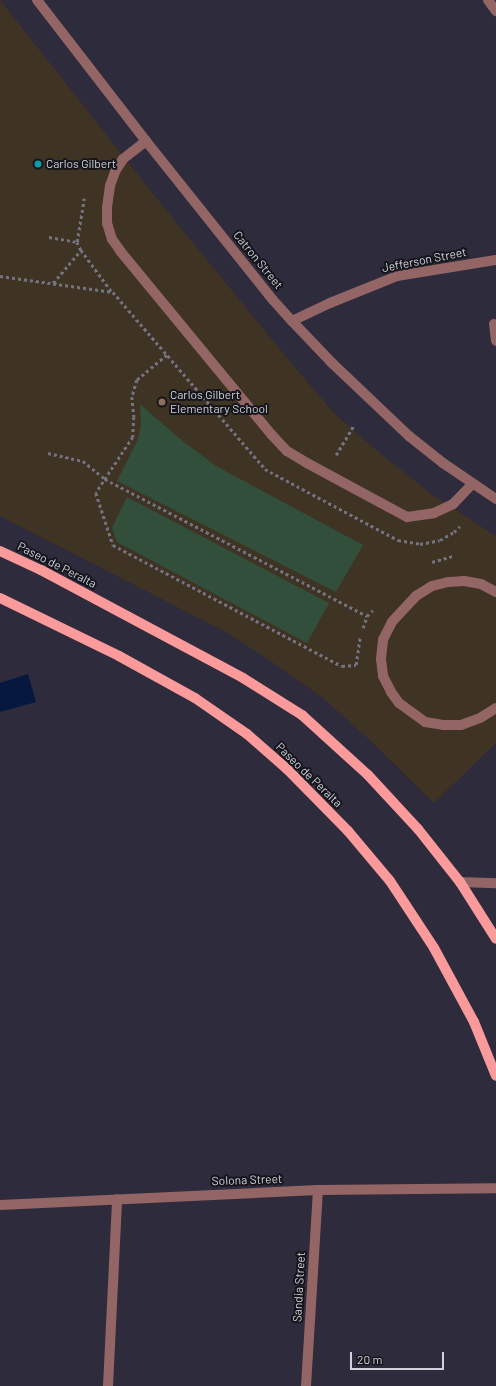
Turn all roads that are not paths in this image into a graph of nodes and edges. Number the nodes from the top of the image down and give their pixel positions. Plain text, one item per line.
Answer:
1 (37, 0) edge
2 (488, 0) edge
3 (496, 10) edge
4 (146, 141) junction
5 (496, 260) edge
6 (292, 321) junction
7 (494, 324) dead end
8 (496, 341) edge
9 (472, 484) junction
10 (496, 499) edge
11 (0, 551) edge
12 (496, 592) edge
13 (0, 598) edge
14 (496, 708) edge
15 (460, 882) junction
16 (496, 883) edge
17 (496, 939) edge
18 (496, 1076) edge
19 (496, 1188) edge
20 (318, 1190) junction
21 (117, 1199) junction
22 (0, 1205) edge
23 (108, 1386) edge
24 (306, 1386) edge

1 - 4 street, Catron Street
2 - 3 street
4 - 6 street, Catron Street
4 - 9 street
5 - 6 street, Jefferson Street
6 - 9 street, Catron Street
7 - 8 street
9 - 10 street, Catron Street
11 - 15 main road, Paseo de Peralta
12 - 14 street
13 - 18 main road, Paseo de Peralta
15 - 16 street
15 - 17 main road, Paseo de Peralta
19 - 20 street, Solona Street
20 - 21 street, Solona Street
20 - 24 street, Sandia Street
21 - 22 street, Solona Street
21 - 23 street

